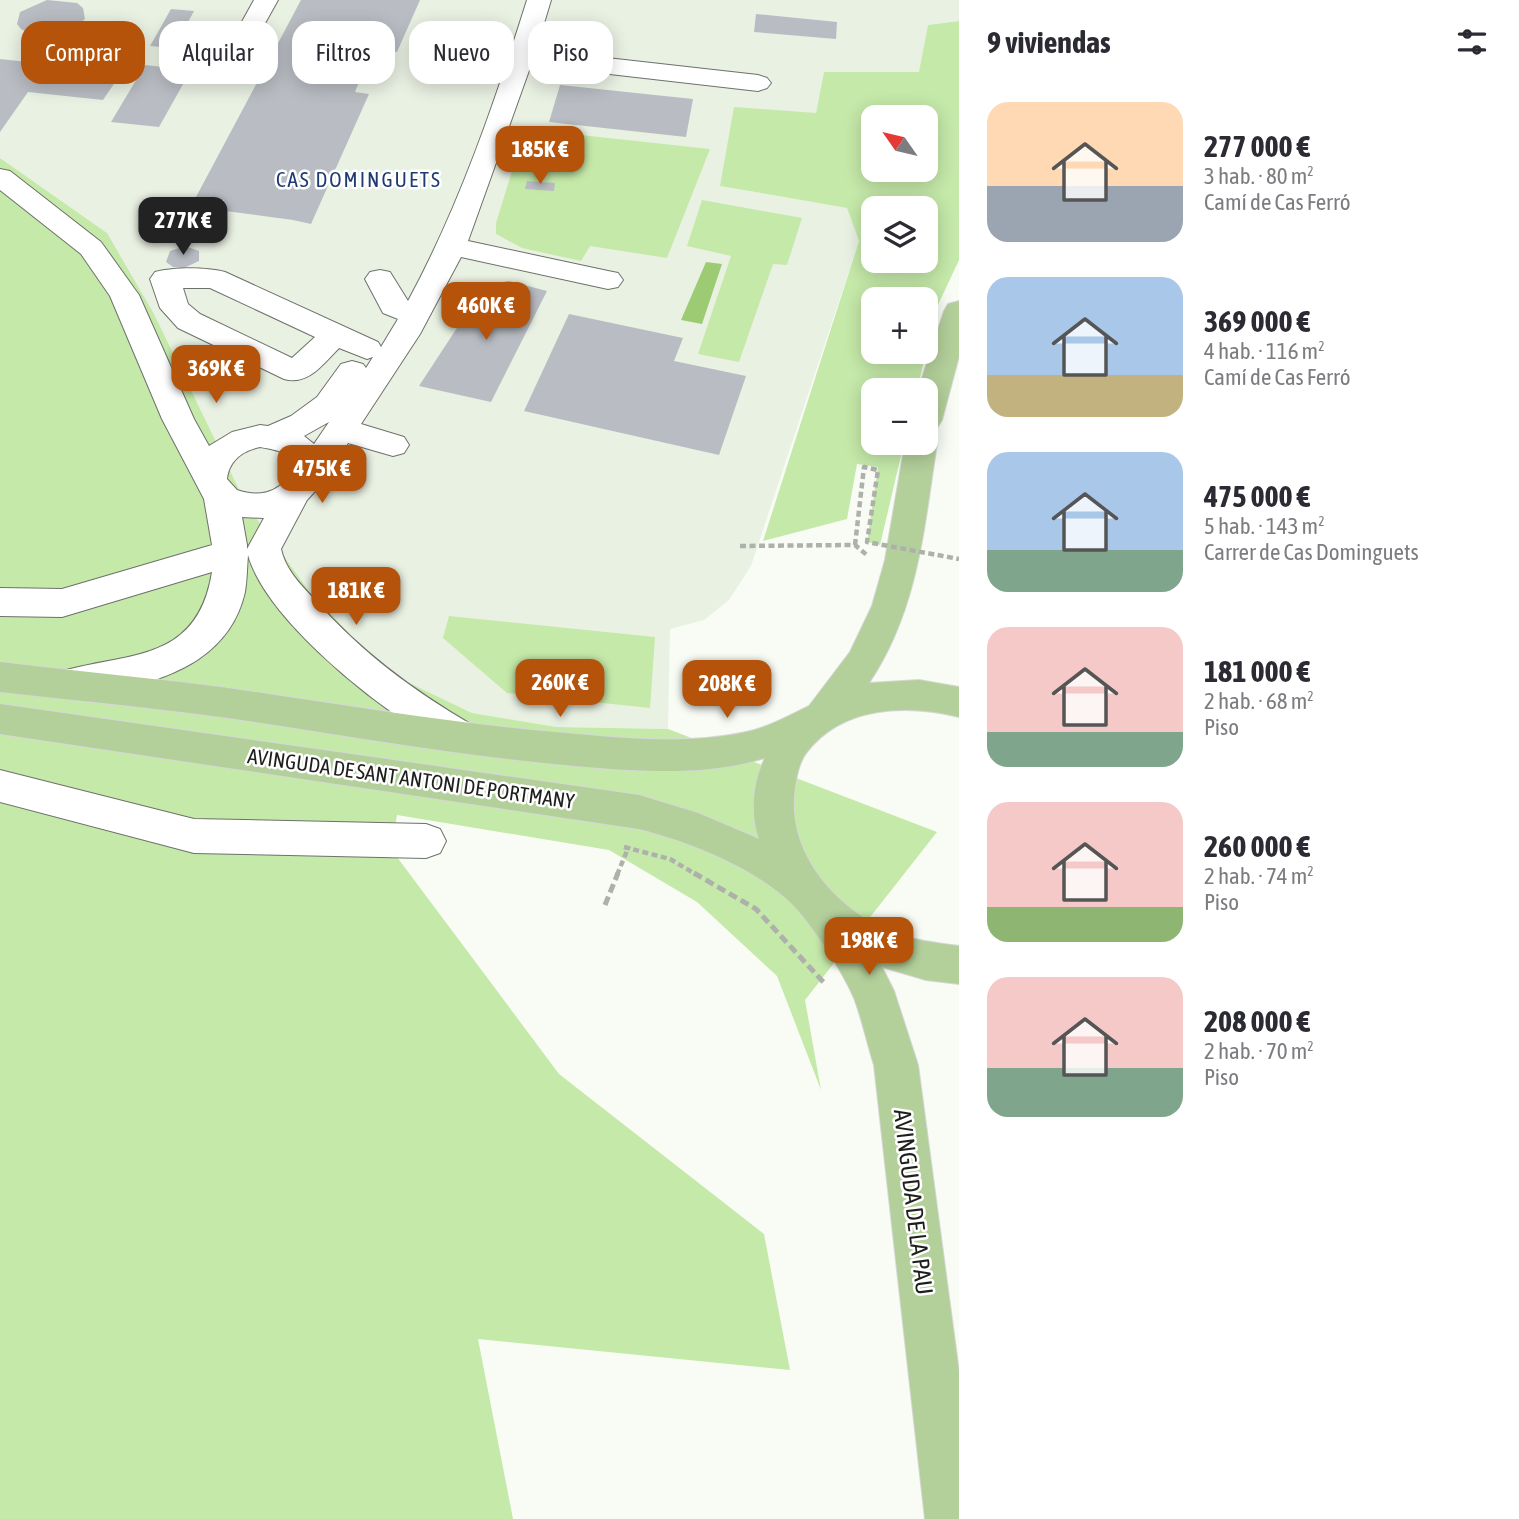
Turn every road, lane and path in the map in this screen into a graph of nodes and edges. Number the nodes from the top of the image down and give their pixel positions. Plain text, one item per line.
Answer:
1 (266, 0) edge
2 (539, 0) edge
3 (254, 21) edge
4 (522, 56) junction
5 (758, 83) dead end
6 (0, 177) edge
7 (452, 246) junction
8 (380, 279) dead end
9 (608, 280) dead end
10 (959, 311) edge
11 (414, 314) junction
12 (335, 335) junction
13 (367, 349) junction
14 (937, 378) edge
15 (178, 419) junction
16 (342, 429) junction
17 (275, 436) junction
18 (242, 439) junction
19 (393, 445) dead end
20 (919, 455) edge
21 (215, 486) junction
22 (300, 487) junction
23 (855, 545) junction
24 (740, 546) dead end
25 (231, 554) junction
26 (959, 559) edge
27 (873, 560) dead end
28 (0, 602) edge
29 (0, 677) edge
30 (64, 685) junction
31 (959, 702) edge
32 (0, 719) edge
33 (815, 721) junction
34 (461, 737) junction
35 (0, 786) edge
36 (634, 830) junction
37 (426, 841) dead end
38 (810, 897) junction
39 (606, 905) dead end
40 (959, 965) edge
41 (830, 989) dead end
42 (952, 1519) edge

1 - 3 street
2 - 4 street
4 - 5 street
4 - 7 street
6 - 15 street
7 - 9 street
7 - 11 street
8 - 11 street
10 - 14 main road
11 - 13 street
11 - 16 street
12 - 12 street
12 - 13 street
13 - 17 street
15 - 18 street
15 - 21 street
16 - 19 street
16 - 22 street
17 - 18 street
17 - 22 street
18 - 21 street
20 - 33 main road
21 - 22 street
21 - 25 street
22 - 34 street
23 - 24 path
23 - 26 path, bridge
23 - 27 path
25 - 28 street
25 - 30 street
29 - 30 main road
30 - 34 main road
31 - 33 main road
32 - 36 main road, AVINGUDA DE SANT ANTONI DE PORTMANY
33 - 34 main road
33 - 38 main road
35 - 37 street
36 - 38 main road, AVINGUDA DE SANT ANTONI DE PORTMANY
36 - 39 path
36 - 41 path
38 - 40 main road
38 - 42 main road, AVINGUDA DE LA PAU

